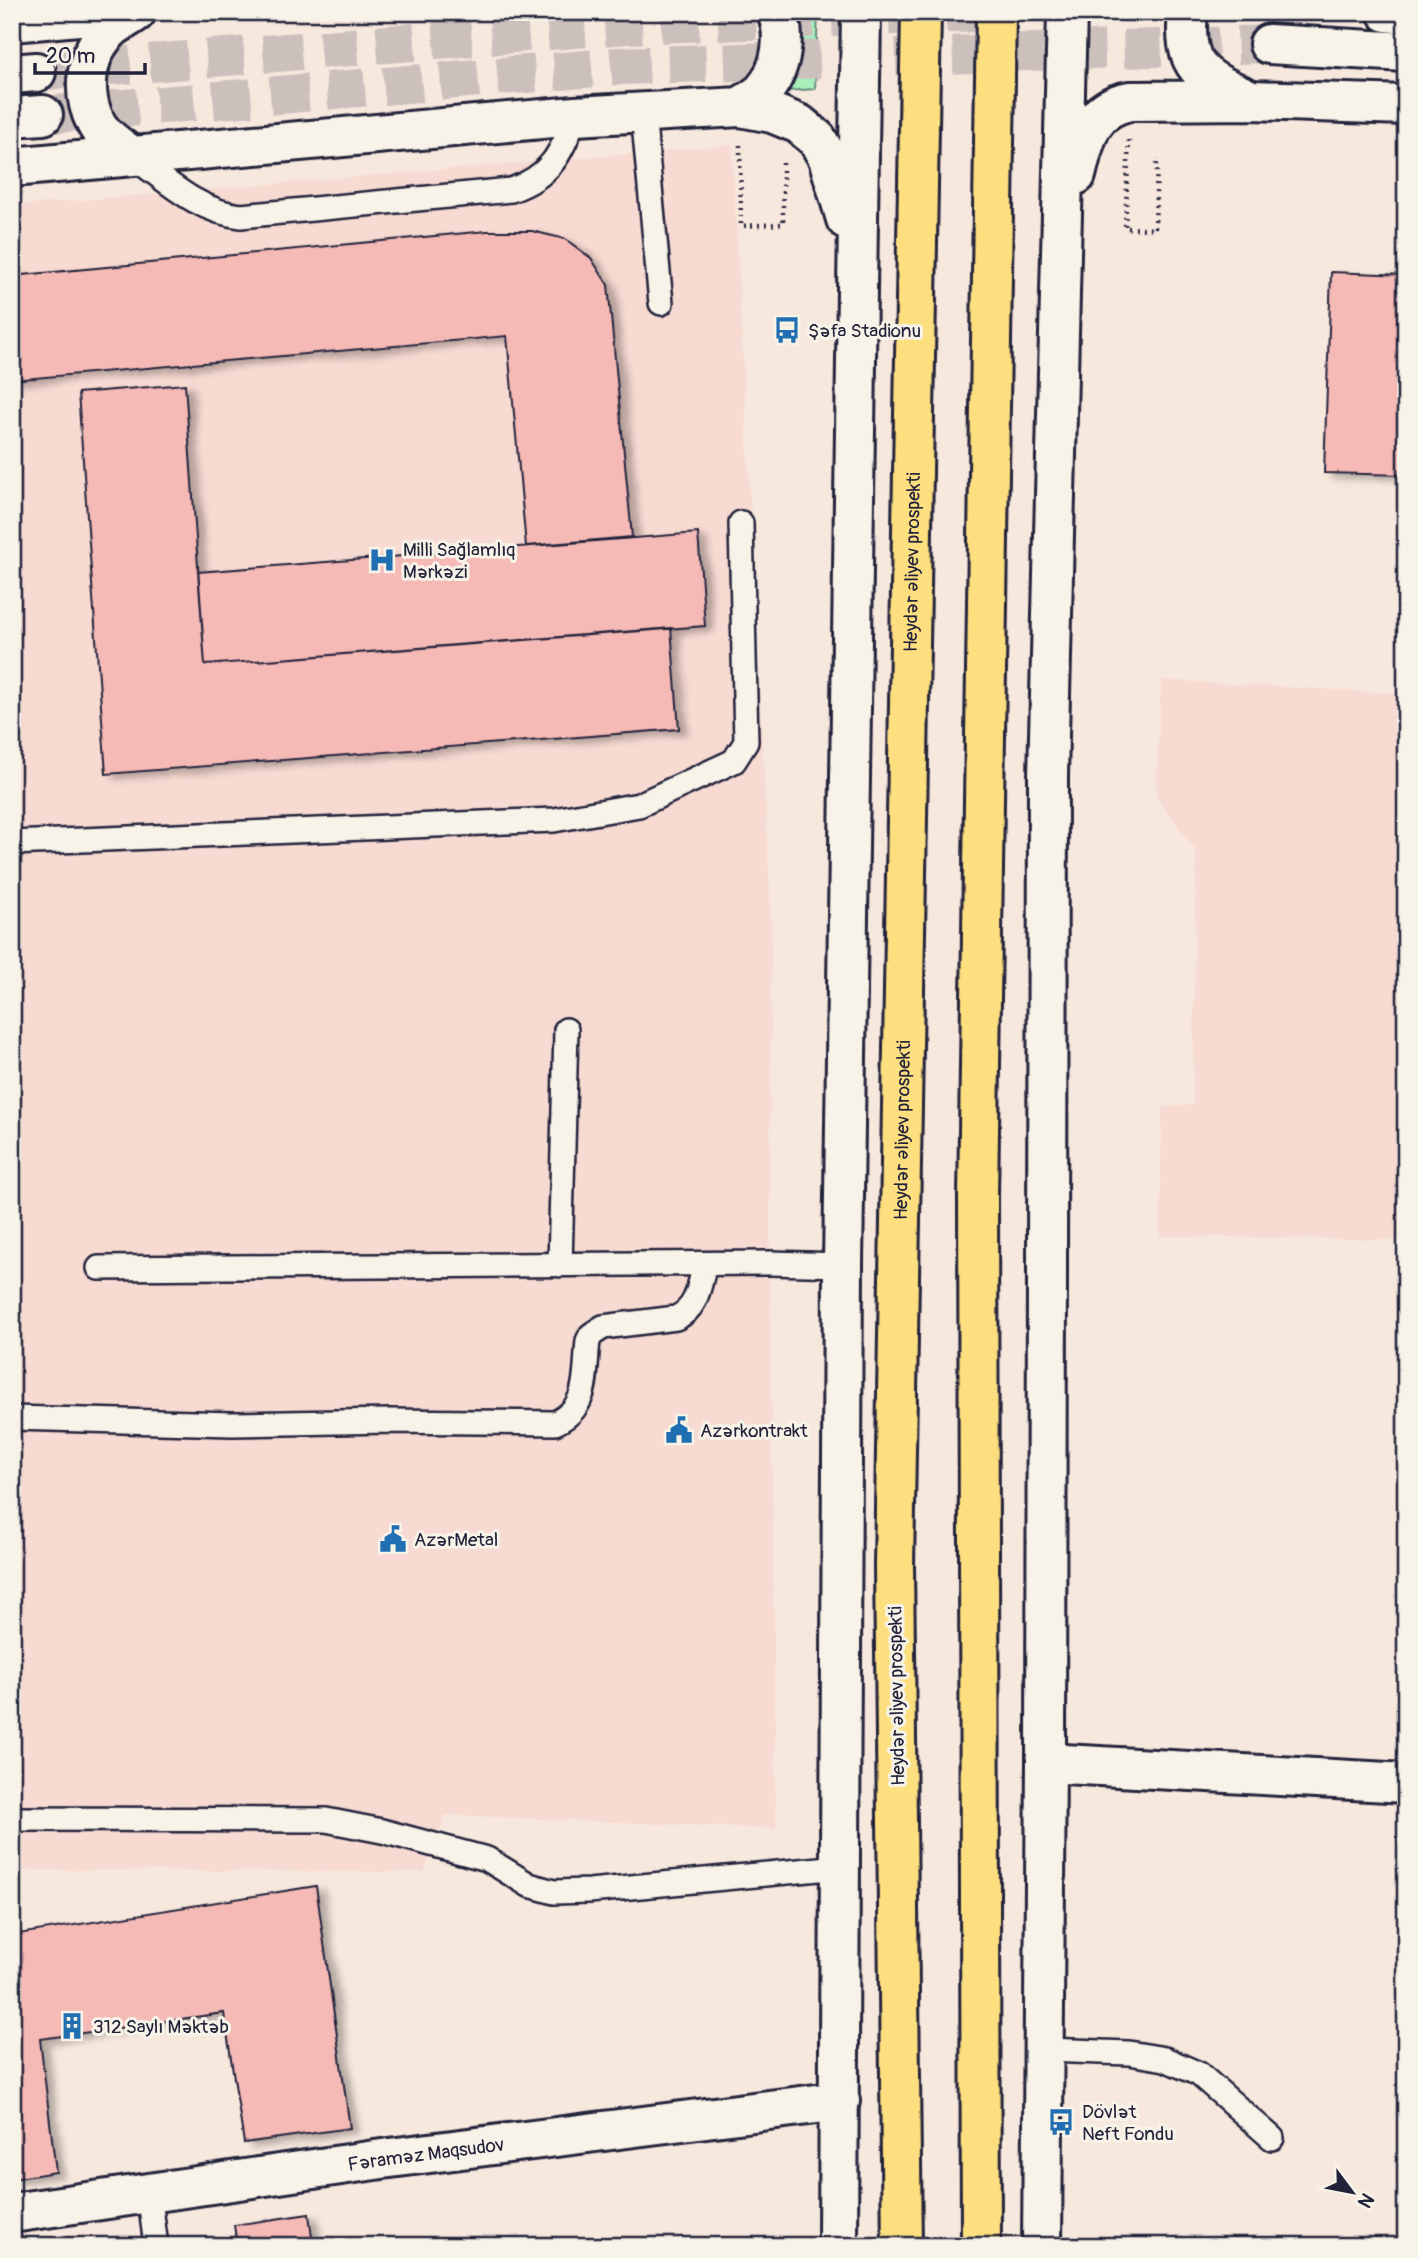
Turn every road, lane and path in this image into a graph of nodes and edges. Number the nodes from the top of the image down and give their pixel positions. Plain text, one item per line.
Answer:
1 (122, 12) edge
2 (136, 12) edge
3 (777, 12) edge
4 (861, 12) edge
5 (921, 12) edge
6 (996, 12) edge
7 (1067, 12) edge
8 (1188, 12) edge
9 (1387, 12) edge
10 (1406, 14) edge
11 (12, 22) edge
12 (1269, 44) tunnel mouth
13 (1406, 52) edge
14 (1252, 100) junction
15 (1406, 105) edge
16 (740, 107) junction
17 (643, 113) junction
18 (575, 116) junction
19 (1129, 135) dead end
20 (783, 151) dead end
21 (132, 156) junction
22 (1157, 158) dead end
23 (12, 167) edge
24 (1062, 235) junction
25 (856, 255) junction
26 (661, 303) dead end
27 (741, 523) dead end
28 (12, 843) edge
29 (566, 1030) dead end
30 (705, 1264) junction
31 (560, 1265) junction
32 (843, 1265) junction
33 (99, 1268) dead end
34 (12, 1418) edge
35 (1046, 1763) junction
36 (1406, 1783) edge
37 (12, 1819) edge
38 (840, 1867) junction
39 (1044, 2050) junction
40 (840, 2101) junction
41 (1272, 2138) dead end
42 (149, 2192) junction
43 (12, 2213) edge
44 (156, 2246) edge
45 (838, 2246) edge
46 (902, 2246) edge
47 (981, 2246) edge
48 (1042, 2246) edge

1 - 11 main road
2 - 21 main road
3 - 16 main road
4 - 25 main road
5 - 46 highway, Heydər Əliyev prospekti
6 - 47 highway
7 - 24 main road
8 - 14 main road
9 - 10 main road
12 - 13 main road
14 - 15 main road
14 - 24 main road
16 - 17 main road
16 - 20 path
16 - 25 main road
17 - 18 main road
17 - 26 lane
18 - 21 main road
18 - 21 lane
19 - 22 path
21 - 23 main road
24 - 35 main road
25 - 32 main road
27 - 28 lane
29 - 31 lane
30 - 31 lane
30 - 32 lane
30 - 34 lane
31 - 33 lane
32 - 38 main road
35 - 36 main road
35 - 39 main road
37 - 38 lane
38 - 40 main road
39 - 41 lane
39 - 48 main road
40 - 42 main road, Fəraməz Maqsudov
40 - 45 main road
42 - 43 main road, Fəraməz Maqsudov
42 - 44 lane

